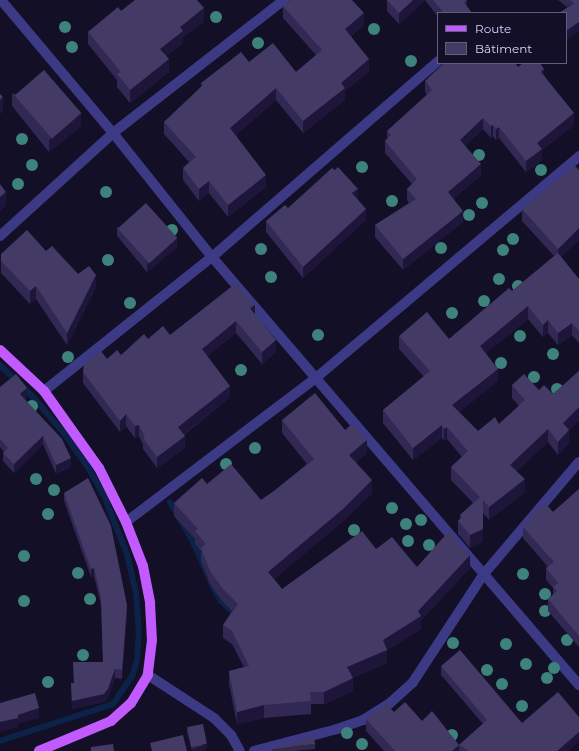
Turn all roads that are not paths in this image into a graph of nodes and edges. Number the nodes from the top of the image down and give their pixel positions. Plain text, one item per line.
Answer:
1 (1, 0) edge
2 (284, 0) edge
3 (437, 62) edge
4 (113, 134) junction
5 (579, 156) edge
6 (0, 236) edge
7 (212, 257) junction
8 (0, 350) edge
9 (317, 377) junction
10 (44, 391) junction
11 (579, 462) edge
12 (126, 522) junction
13 (483, 576) junction
14 (148, 675) junction
15 (579, 685) edge
16 (39, 751) edge
17 (240, 751) edge
18 (254, 751) edge

1 - 4 street
2 - 4 street
3 - 7 street
4 - 6 street
4 - 7 street
5 - 9 street
7 - 9 street
7 - 10 street
8 - 10 main road
9 - 12 street
9 - 13 street
10 - 12 main road
11 - 13 street
12 - 14 main road
13 - 15 street
13 - 18 street
14 - 16 main road
14 - 17 street

